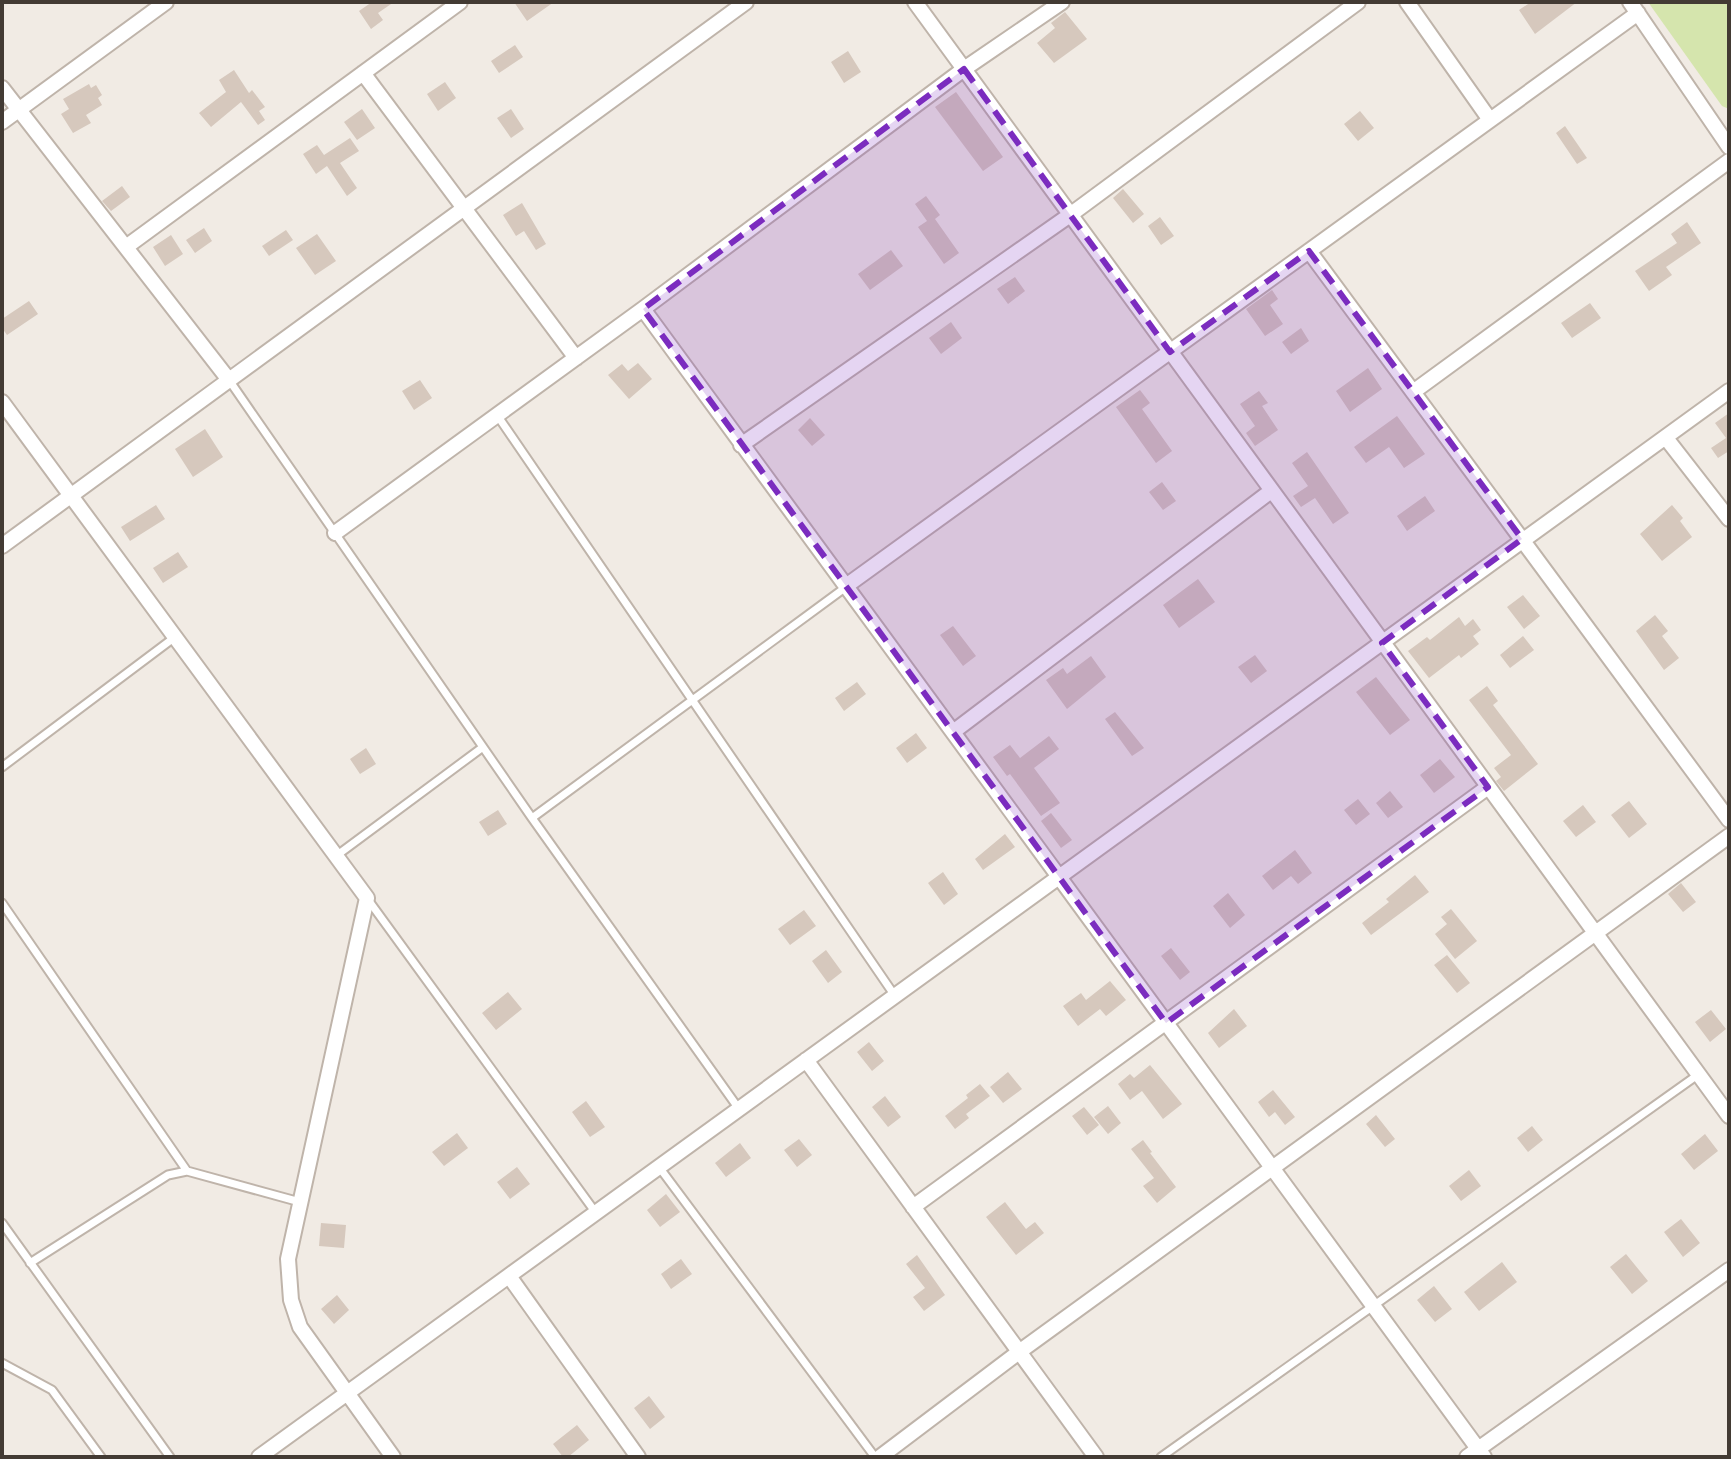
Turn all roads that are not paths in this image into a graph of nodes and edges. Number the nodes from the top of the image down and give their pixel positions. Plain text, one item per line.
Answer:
1 (166, 2) edge
2 (460, 2) edge
3 (746, 2) edge
4 (915, 2) edge
5 (1062, 2) edge
6 (1358, 2) edge
7 (1407, 2) edge
8 (1634, 8) edge
9 (964, 69) junction
10 (363, 73) junction
11 (2, 88) edge
12 (19, 110) junction
13 (1490, 120) junction
14 (2, 122) edge
15 (1726, 137) edge
16 (1729, 161) edge
17 (464, 208) junction
18 (1070, 215) junction
19 (126, 247) junction
20 (1309, 251) junction
21 (643, 309) junction
22 (1170, 352) junction
23 (576, 358) junction
24 (229, 380) junction
25 (1729, 391) edge
26 (1413, 392) junction
27 (2, 402) edge
28 (497, 415) junction
29 (1666, 438) junction
30 (741, 445) junction
31 (1271, 491) junction
32 (71, 496) junction
33 (1729, 519) edge
34 (335, 533) junction
35 (1522, 539) junction
36 (2, 546) edge
37 (846, 586) junction
38 (175, 637) junction
39 (1382, 643) junction
40 (691, 699) junction
41 (953, 732) junction
42 (483, 747) junction
43 (2, 767) edge
44 (1488, 787) junction
45 (532, 818) junction
46 (1729, 820) edge
47 (1729, 836) edge
48 (336, 856) junction
49 (1059, 877) junction
50 (367, 898) junction
51 (2, 903) edge
52 (1595, 933) junction
53 (895, 996) junction
54 (1166, 1023) junction
55 (806, 1060) junction
56 (1699, 1074) junction
57 (739, 1109) junction
58 (1729, 1116) edge
59 (659, 1167) junction
60 (1272, 1168) junction
61 (187, 1171) junction
62 (300, 1202) junction
63 (913, 1207) junction
64 (596, 1213) junction
65 (2, 1223) edge
66 (30, 1263) junction
67 (1729, 1270) edge
68 (509, 1276) junction
69 (1373, 1306) junction
70 (1019, 1352) junction
71 (2, 1363) edge
72 (347, 1393) junction
73 (1476, 1454) edge
74 (101, 1457) edge
75 (170, 1457) edge
76 (259, 1457) edge
77 (393, 1457) edge
78 (638, 1457) edge
79 (878, 1457) edge
80 (1096, 1457) edge
81 (1161, 1457) edge

1 - 12 street
2 - 10 street
3 - 17 street
4 - 9 street
5 - 9 street
6 - 18 street
7 - 13 street
8 - 13 street
8 - 15 street
9 - 18 street
9 - 21 street
10 - 17 street
10 - 19 street
11 - 12 street
12 - 14 street
12 - 19 street
13 - 20 street
16 - 26 street
17 - 23 street
17 - 24 street
18 - 22 street
18 - 30 street
19 - 24 street
20 - 22 street
20 - 26 street
21 - 23 street
21 - 30 street
22 - 31 street
22 - 37 street
23 - 28 street
24 - 32 street
24 - 34 lane
25 - 29 street
26 - 35 street
27 - 32 street
28 - 34 street
28 - 40 lane
29 - 33 street
29 - 35 street
30 - 37 street
31 - 39 street
31 - 41 street
32 - 36 street
32 - 38 street
34 - 42 lane
35 - 39 street
35 - 46 street
37 - 40 lane
37 - 41 street
38 - 43 lane
38 - 48 street
39 - 44 street
39 - 49 street
40 - 45 lane
40 - 53 lane
41 - 49 street
42 - 45 lane
42 - 48 lane
44 - 52 street
44 - 54 street
45 - 57 lane
47 - 52 street
48 - 50 street
49 - 53 street
49 - 54 street
50 - 62 street
50 - 64 lane
51 - 61 lane
52 - 56 street
52 - 60 street
53 - 55 street
54 - 60 street
54 - 63 street
55 - 57 street
55 - 63 street
56 - 58 street
56 - 69 lane
57 - 59 street
59 - 64 street
59 - 79 lane
60 - 69 street
60 - 70 street
61 - 62 lane
61 - 66 lane
62 - 72 street
63 - 70 street
64 - 68 street
65 - 66 lane
66 - 75 lane
67 - 73 street
68 - 72 street
68 - 78 street
69 - 73 street
69 - 81 lane
70 - 79 street
70 - 80 street
71 - 74 lane
72 - 76 street
72 - 77 street

